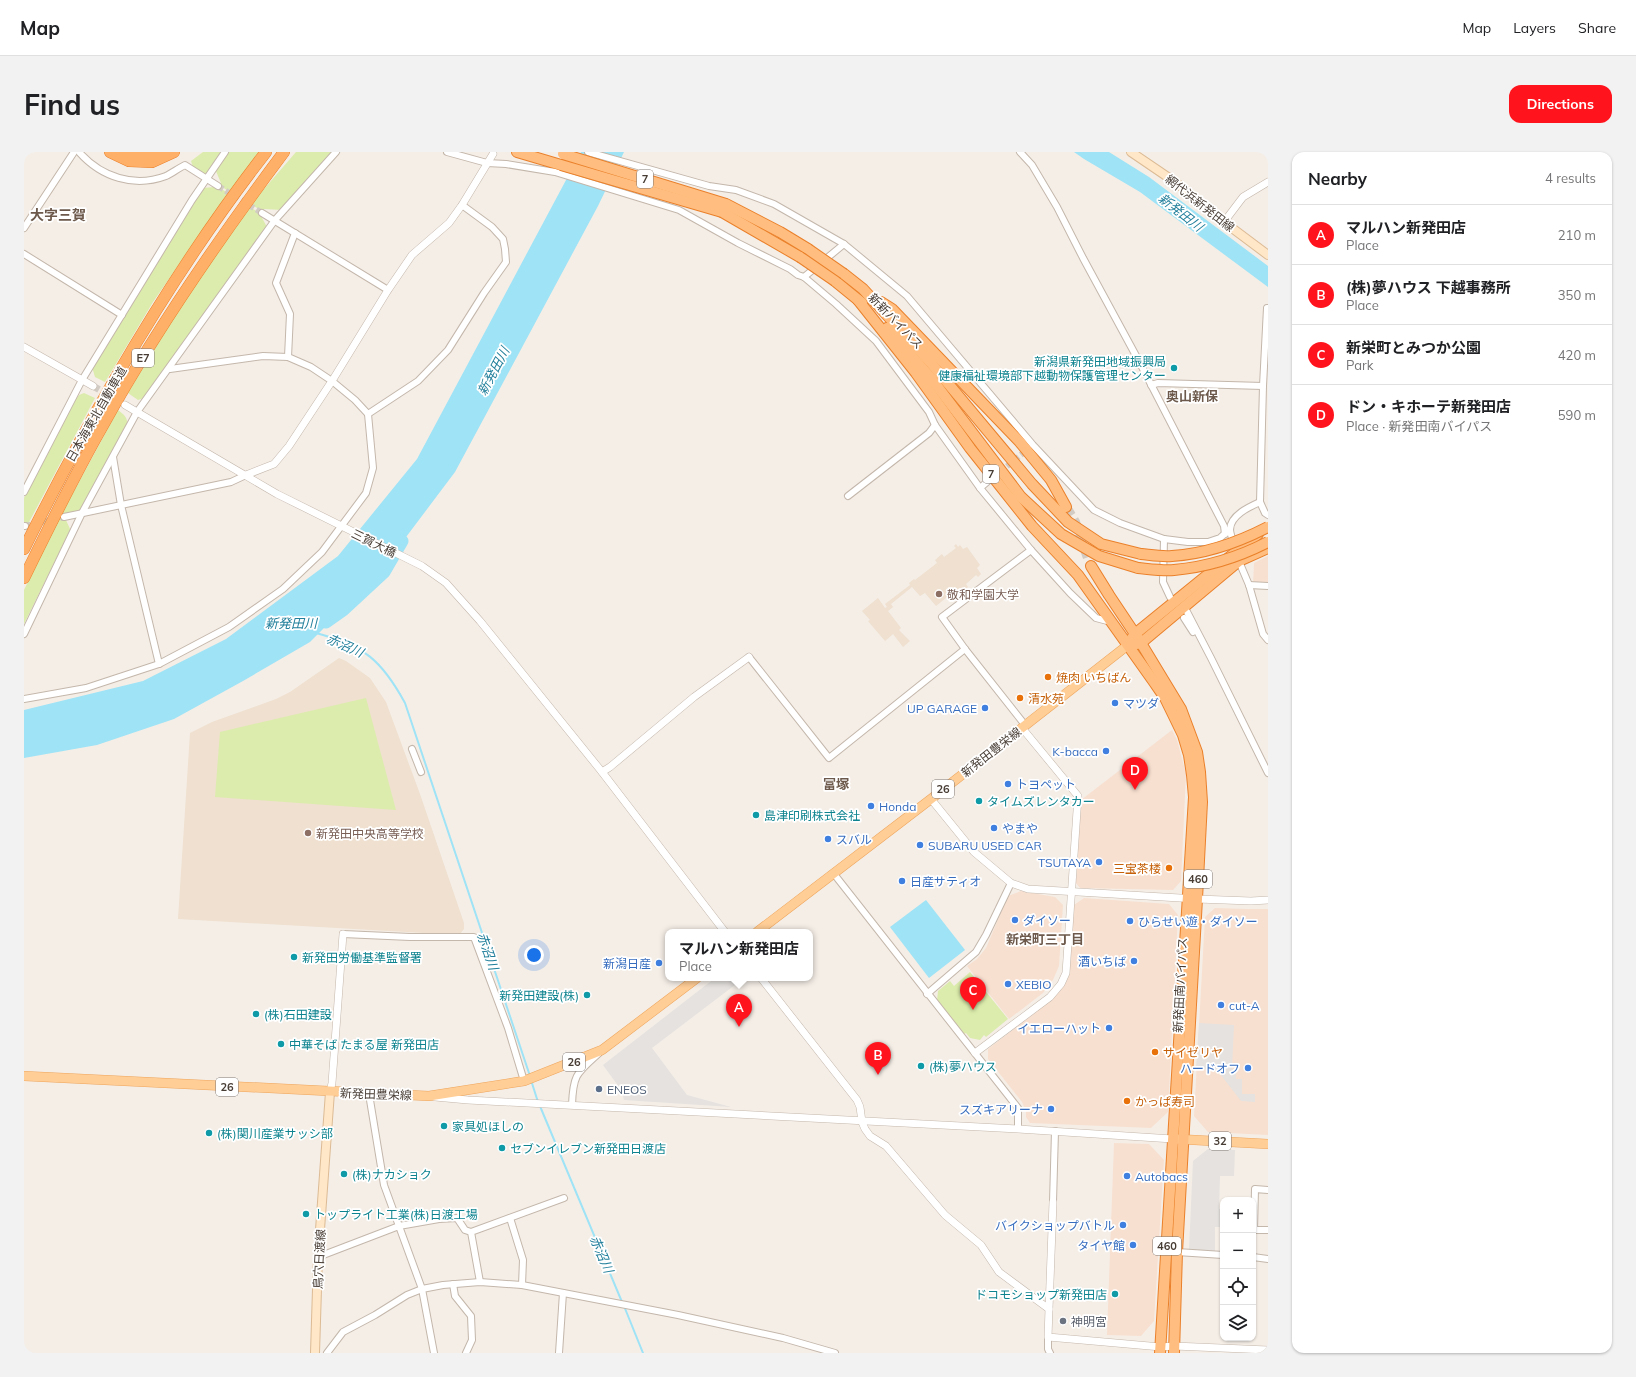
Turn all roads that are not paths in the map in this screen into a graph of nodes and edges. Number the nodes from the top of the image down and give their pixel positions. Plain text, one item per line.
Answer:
1 (74, 152) edge
2 (79, 152) edge
3 (110, 152) edge
4 (127, 152) edge
5 (156, 152) edge
6 (174, 152) edge
7 (225, 152) edge
8 (266, 152) edge
9 (284, 152) edge
10 (336, 152) edge
11 (447, 152) edge
12 (517, 152) edge
13 (588, 152) edge
14 (1020, 152) edge
15 (1131, 152) edge
16 (559, 153) edge
17 (493, 154) dead end
18 (487, 163) junction
19 (558, 169) junction
20 (207, 179) junction
21 (1268, 182) edge
22 (701, 183) junction
23 (218, 186) tunnel mouth
24 (462, 205) junction
25 (724, 208) junction
26 (679, 210) junction
27 (262, 213) tunnel mouth
28 (275, 220) junction
29 (1224, 222) junction
30 (24, 228) edge
31 (295, 233) junction
32 (844, 244) junction
33 (24, 254) edge
34 (1268, 255) edge
35 (804, 277) junction
36 (863, 289) junction
37 (388, 290) junction
38 (858, 300) junction
39 (1267, 308) dead end
40 (122, 315) junction
41 (24, 347) edge
42 (288, 357) junction
43 (170, 369) junction
44 (82, 380) junction
45 (332, 381) junction
46 (1151, 385) junction
47 (93, 386) tunnel mouth
48 (1262, 386) junction
49 (125, 405) tunnel mouth
50 (137, 412) junction
51 (368, 414) junction
52 (935, 425) junction
53 (113, 457) junction
54 (246, 475) junction
55 (987, 482) dead end
56 (980, 488) junction
57 (24, 492) edge
58 (848, 496) dead end
59 (1260, 502) junction
60 (121, 505) junction
61 (1066, 507) tunnel mouth
62 (82, 513) junction
63 (1268, 514) edge
64 (64, 517) tunnel mouth
65 (1268, 526) edge
66 (344, 528) junction
67 (1230, 529) junction
68 (1225, 534) junction
69 (1164, 539) junction
70 (1268, 542) edge
71 (1268, 548) edge
72 (24, 549) edge
73 (1031, 550) junction
74 (1237, 556) junction
75 (1091, 566) tunnel mouth
76 (24, 578) edge
77 (1249, 585) junction
78 (1268, 586) edge
79 (1170, 597) dead end
80 (1184, 606) junction
81 (1184, 618) dead end
82 (1112, 622) junction
83 (24, 634) edge
84 (1135, 634) junction
85 (1268, 640) edge
86 (1142, 643) junction
87 (1128, 645) junction
88 (965, 650) junction
89 (749, 657) joint
90 (1211, 658) junction
91 (159, 664) junction
92 (24, 699) edge
93 (1024, 726) junction
94 (412, 748) dead end
95 (421, 772) dead end
96 (602, 772) junction
97 (1268, 773) edge
98 (931, 799) junction
99 (834, 874) junction
100 (1011, 883) junction
101 (1071, 892) junction
102 (1193, 898) junction
103 (1268, 900) edge
104 (723, 929) edge
105 (761, 929) edge
106 (343, 934) joint
107 (693, 981) edge
108 (763, 981) edge
109 (927, 994) junction
110 (602, 1050) junction
111 (976, 1053) junction
112 (24, 1076) edge
113 (524, 1081) junction
114 (330, 1092) junction
115 (369, 1094) junction
116 (429, 1096) junction
117 (572, 1105) junction
118 (862, 1122) junction
119 (1018, 1129) junction
120 (1055, 1131) junction
121 (1173, 1139) junction
122 (1184, 1140) junction
123 (1268, 1144) edge
124 (1268, 1190) edge
125 (564, 1198) dead end
126 (1052, 1202) joint
127 (510, 1218) junction
128 (399, 1226) junction
129 (1268, 1230) edge
130 (471, 1232) junction
131 (1177, 1252) junction
132 (1220, 1255) edge
133 (318, 1257) junction
134 (1256, 1258) edge
135 (1268, 1258) edge
136 (480, 1282) junction
137 (453, 1284) junction
138 (522, 1285) junction
139 (422, 1289) junction
140 (563, 1294) junction
141 (1049, 1309) junction
142 (1048, 1337) junction
143 (1174, 1349) edge
144 (1161, 1350) edge
145 (1268, 1350) edge
146 (315, 1353) edge
147 (326, 1353) edge
148 (434, 1353) edge
149 (466, 1353) edge
150 (559, 1353) edge
151 (835, 1353) edge
152 (1050, 1353) edge

1 - 30 street
2 - 20 street
3 - 6 highway
4 - 5 highway
7 - 20 street
8 - 72 highway, 日本海東北自動車道 / E7
9 - 76 highway, 日本海東北自動車道 / E7
10 - 28 street
11 - 18 street
12 - 19 highway, 新新バイパス / 7
13 - 22 street
14 - 46 street
15 - 29 main road, 網代浜新発田線
16 - 25 highway, 新新バイパス / 7, bridge
17 - 18 street
18 - 19 street
18 - 24 street
19 - 25 highway, 新新バイパス / 7, bridge
19 - 26 street
20 - 23 street
20 - 40 street
21 - 29 street
22 - 26 street
22 - 32 street
24 - 37 street
24 - 51 street
25 - 36 highway, 新新バイパス / 7, bridge
25 - 38 highway, 新新バイパス / 7, bridge
26 - 35 street
27 - 28 street
28 - 31 street
28 - 43 street
29 - 34 main road, 網代浜新発田線
31 - 37 street
31 - 42 street
32 - 35 street
32 - 69 street
33 - 40 street
35 - 52 street
36 - 61 highway, 7
36 - 65 highway, 新新バイパス / 7, bridge
37 - 45 street
38 - 70 highway, 新新バイパス / 7, bridge
38 - 82 highway, 7
39 - 48 street
40 - 44 street
41 - 44 street
42 - 43 street
42 - 45 street
43 - 50 street
44 - 47 street
44 - 57 street
45 - 51 street
45 - 54 street
46 - 48 street
46 - 68 street
48 - 59 street
49 - 50 street, 三賀大橋
50 - 53 street
50 - 54 street, 三賀大橋
51 - 66 street
52 - 56 street
52 - 58 street
53 - 60 street
53 - 62 street
54 - 60 street
54 - 66 street, 三賀大橋
55 - 56 street
56 - 73 street
59 - 63 street
59 - 67 street
60 - 62 street
60 - 91 street
62 - 64 street
62 - 83 street
65 - 74 highway, 7
66 - 91 street
66 - 96 street, 三賀大橋
67 - 68 street
67 - 74 street
68 - 69 street
69 - 79 street
71 - 74 highway, 7
73 - 82 street
73 - 88 street
74 - 77 street
74 - 80 highway, 7
74 - 84 highway, 7
75 - 84 highway, 新発田南バイパス
77 - 78 street
77 - 85 street
80 - 86 highway, 7
80 - 90 street
81 - 90 street
82 - 87 highway, 7
84 - 86 highway, 新発田南バイパス / 460
84 - 87 highway, 7
86 - 87 highway
86 - 102 highway, 新発田南バイパス / 460
87 - 93 main road, 新発田豊栄線 / 26
87 - 102 highway, 新発田南バイパス / 460
88 - 89 street
88 - 93 street
89 - 96 street
90 - 97 street
91 - 92 street
93 - 98 main road, 新発田豊栄線 / 26
93 - 101 street
94 - 95 street
96 - 104 street, 三賀大橋
98 - 99 main road, 新発田豊栄線 / 26
98 - 100 street
99 - 105 main road, 新発田豊栄線 / 26
99 - 109 street
100 - 101 street
100 - 109 street
101 - 102 street
101 - 111 street
102 - 103 street
102 - 121 highway, 新発田南バイパス / 460
102 - 122 highway, 新発田南バイパス / 460
106 - 113 street
106 - 114 street
107 - 110 main road, 新発田豊栄線 / 26
108 - 118 street
109 - 111 street
110 - 113 main road, 新発田豊栄線 / 26
110 - 117 street
111 - 119 street
112 - 114 main road, 新発田豊栄線 / 26
113 - 116 main road, 新発田豊栄線 / 26
114 - 115 main road, 新発田豊栄線 / 26
114 - 133 main road, 鳥穴日渡線
115 - 116 main road, 新発田豊栄線 / 26
115 - 128 street
116 - 117 street
117 - 118 street
118 - 119 street
118 - 141 street
119 - 120 street
120 - 121 street
120 - 126 street
121 - 122 main road, 32
121 - 144 highway, 新発田南バイパス / 460
122 - 123 main road, 32
122 - 131 highway, 新発田南バイパス / 460
124 - 129 street
125 - 127 street
126 - 141 street
127 - 130 street
127 - 138 street
128 - 130 street
128 - 133 street
128 - 139 street
130 - 136 street
131 - 132 street
131 - 143 highway, 新発田南バイパス / 460
133 - 146 main road, 鳥穴日渡線
134 - 135 street
136 - 137 street
136 - 138 street
137 - 139 street
137 - 149 street
138 - 140 street
139 - 147 street
139 - 148 street
140 - 150 street
140 - 151 street
141 - 142 street
142 - 144 street
142 - 152 street
143 - 144 street
143 - 145 street

